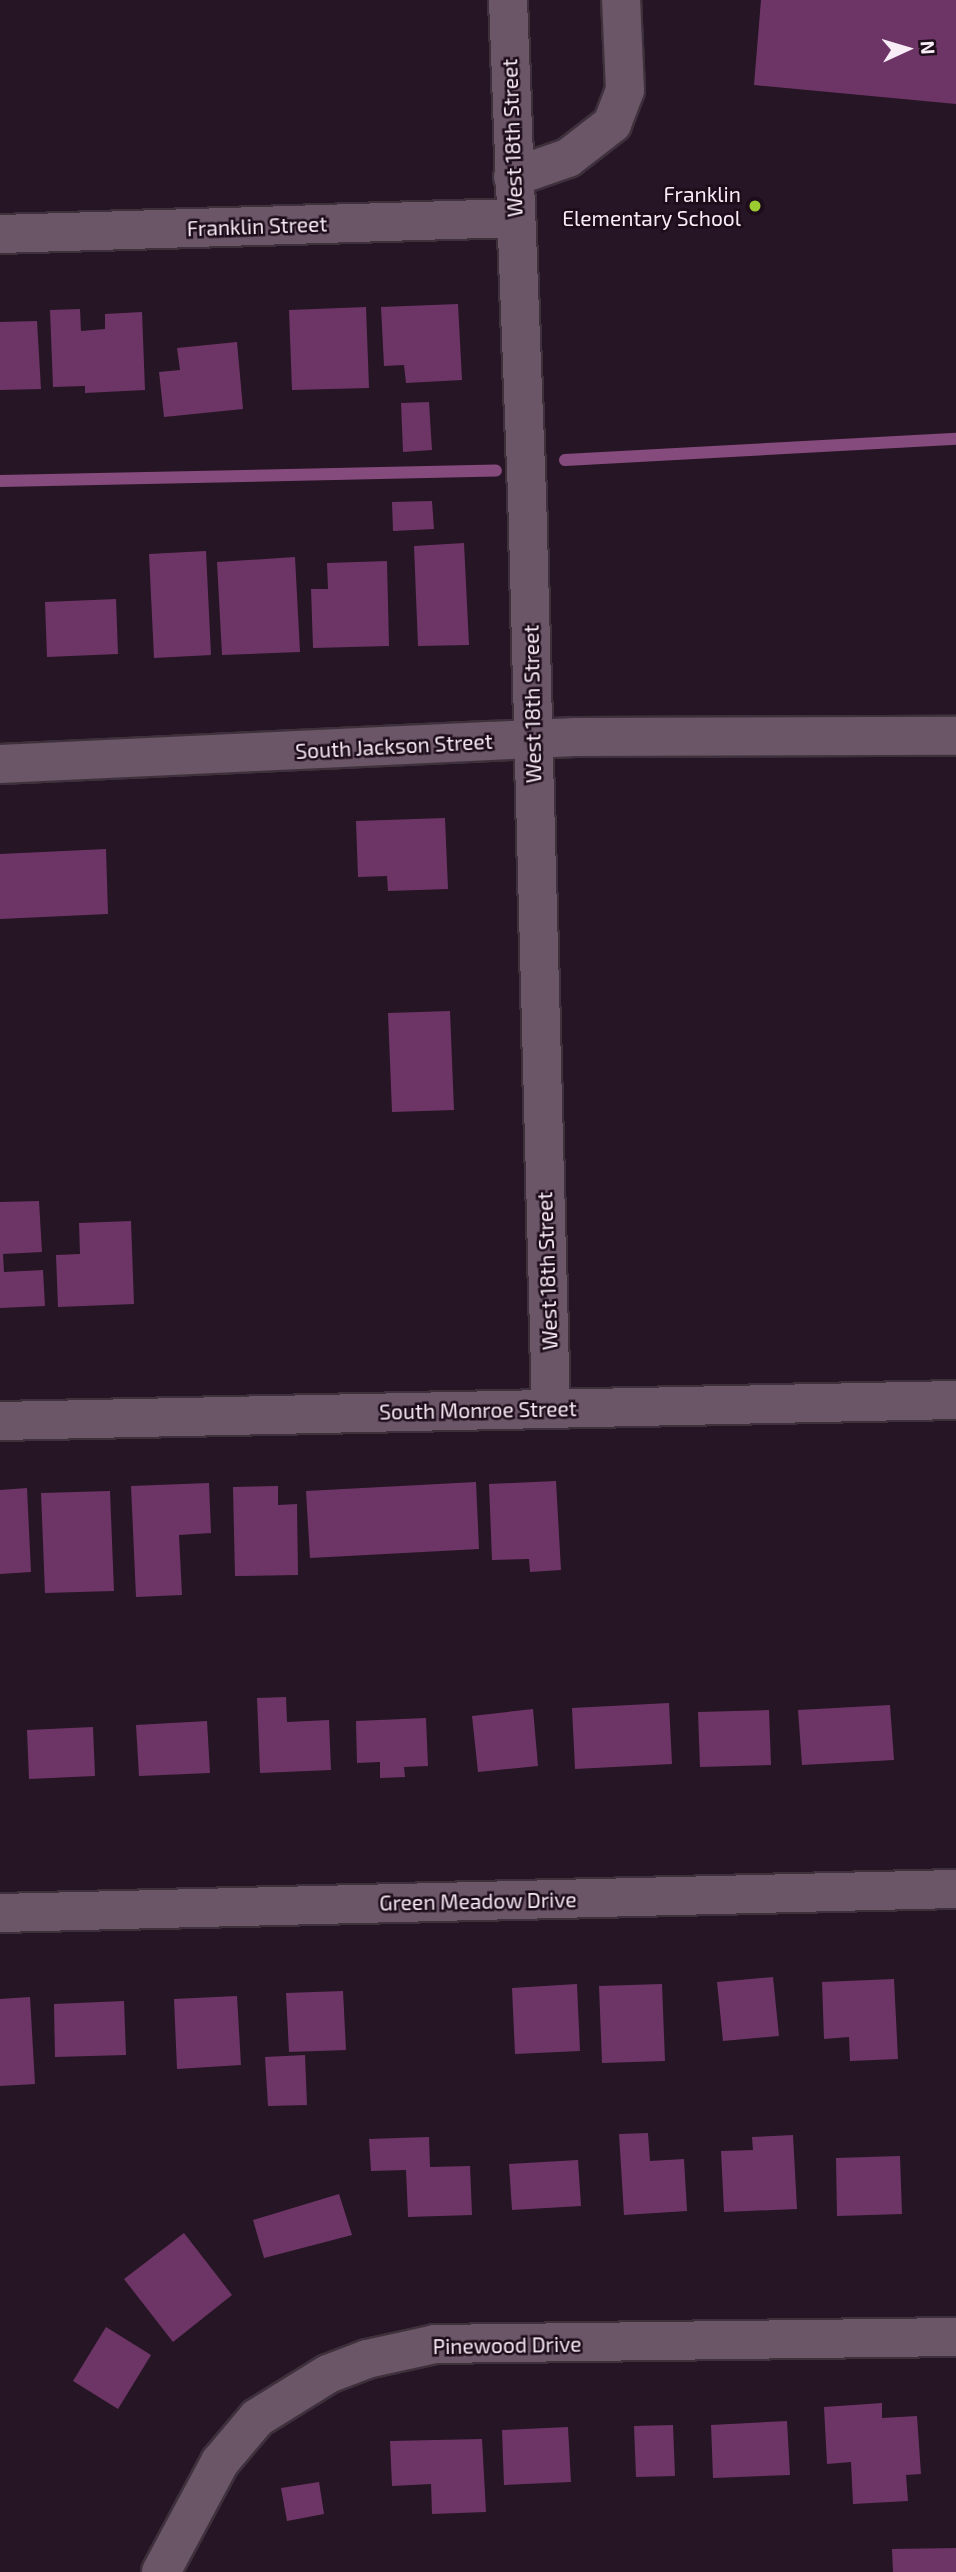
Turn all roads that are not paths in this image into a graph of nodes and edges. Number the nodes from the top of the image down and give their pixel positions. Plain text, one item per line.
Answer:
1 (508, 0) edge
2 (621, 0) edge
3 (513, 177) junction
4 (515, 218) junction
5 (0, 234) edge
6 (956, 736) edge
7 (532, 739) junction
8 (0, 764) edge
9 (956, 1400) edge
10 (551, 1409) junction
11 (0, 1421) edge
12 (956, 1889) edge
13 (0, 1913) edge
14 (956, 2337) edge
15 (161, 2572) edge

1 - 3 street, West 18th Street
2 - 3 street
3 - 4 street, West 18th Street
4 - 5 street, Franklin Street
4 - 7 street, West 18th Street
6 - 7 street, South Jackson Street
7 - 8 street, South Jackson Street
7 - 10 street, West 18th Street
9 - 10 street, South Monroe Street
10 - 11 street, South Monroe Street
12 - 13 street, Green Meadow Drive
14 - 15 street, Pinewood Drive

